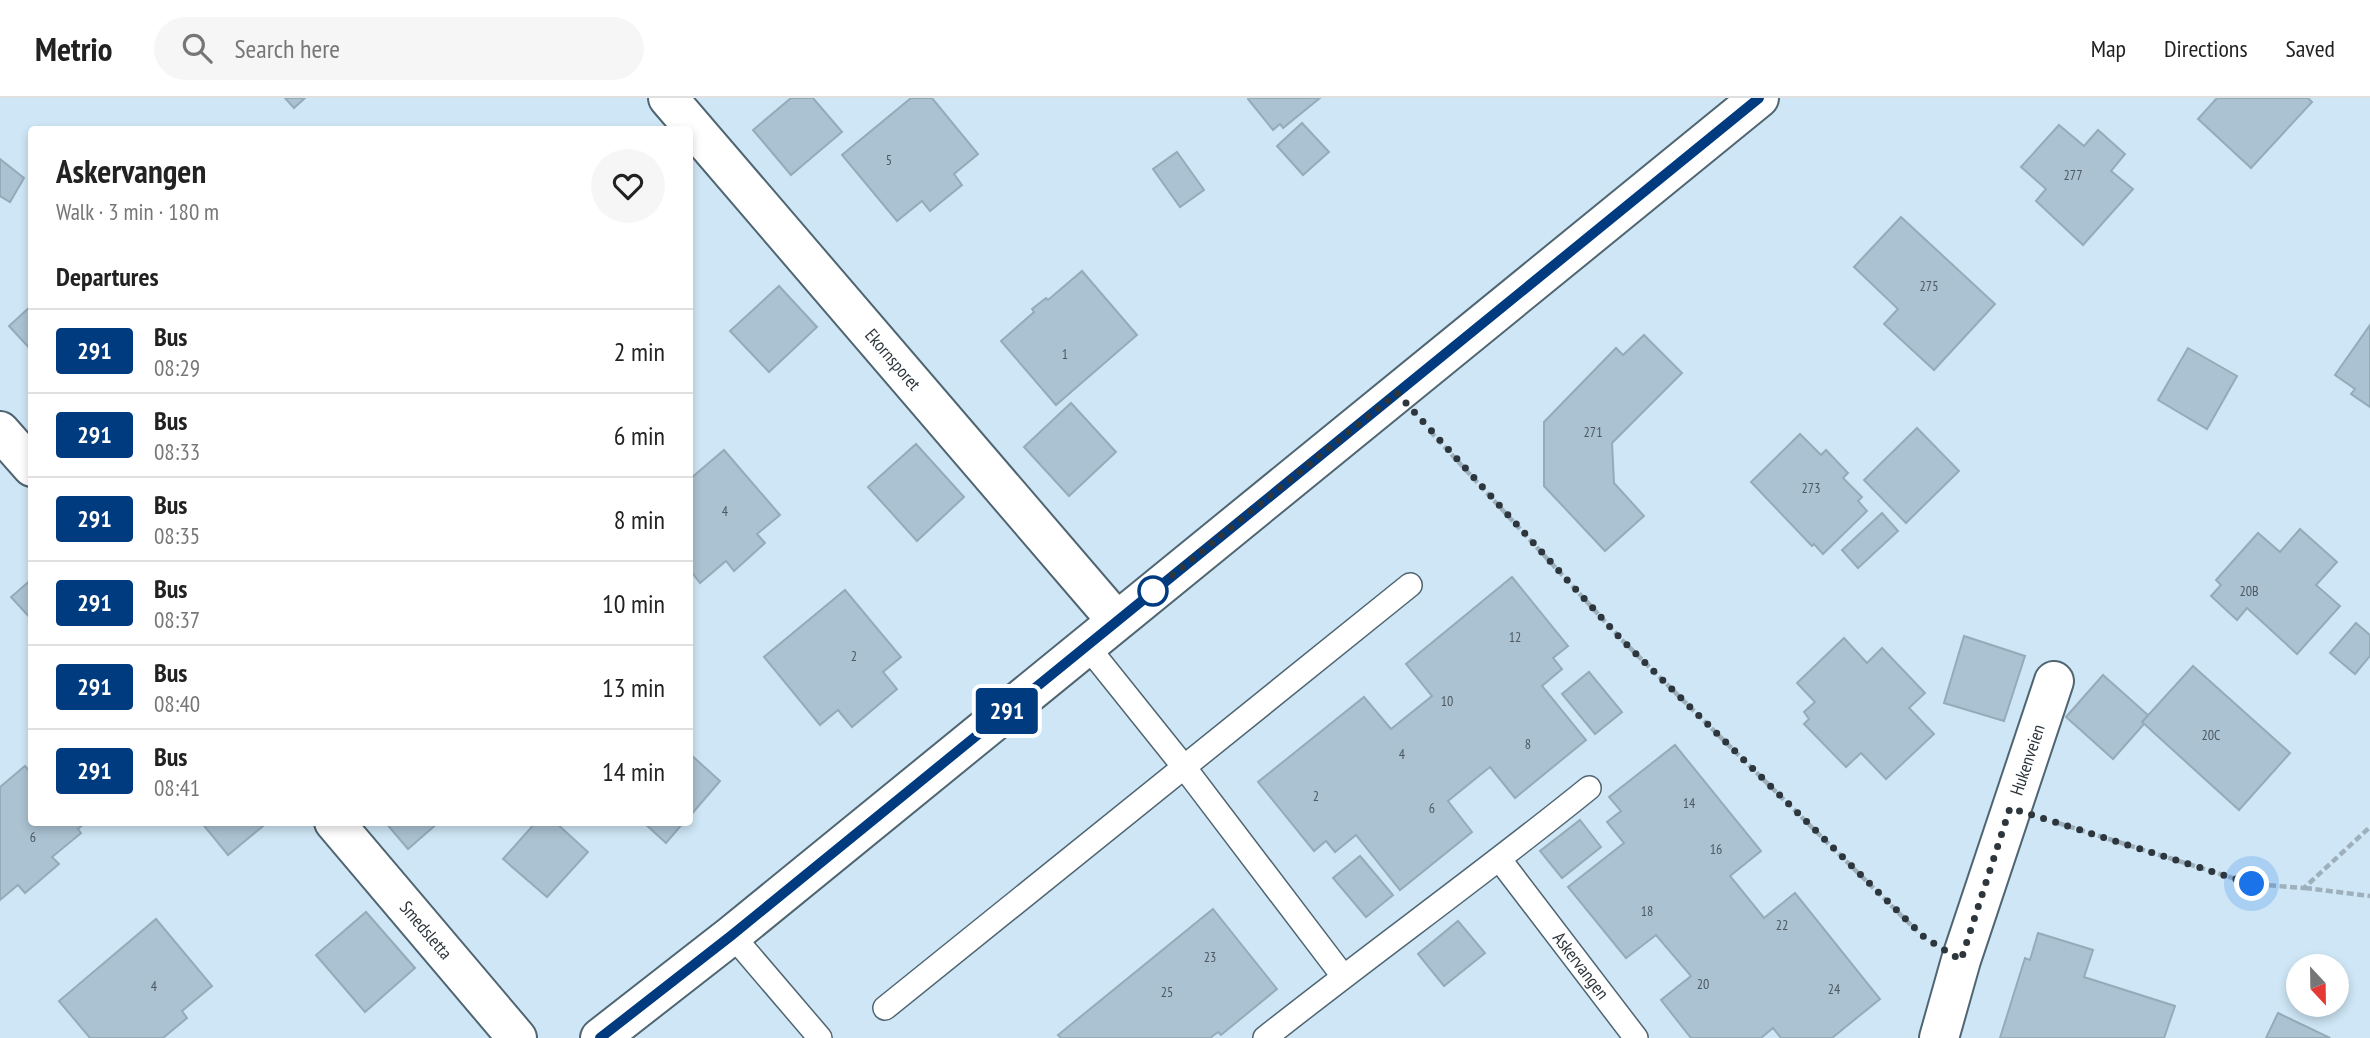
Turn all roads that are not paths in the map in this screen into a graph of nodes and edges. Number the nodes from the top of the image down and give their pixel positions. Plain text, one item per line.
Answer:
1 (668, 98) edge
2 (1759, 98) edge
3 (692, 126) edge
4 (693, 127) edge
5 (0, 431) edge
6 (28, 462) edge
7 (1410, 585) dead end
8 (1116, 620) junction
9 (1087, 646) junction
10 (2054, 681) dead end
11 (1184, 767) junction
12 (1589, 788) dead end
13 (337, 826) edge
14 (1500, 860) junction
15 (732, 935) junction
16 (1343, 976) junction
17 (885, 1008) dead end
18 (517, 1038) edge
19 (600, 1038) edge
20 (820, 1038) edge
21 (1265, 1038) edge
22 (1636, 1038) edge
23 (1939, 1038) edge

1 - 3 street, Ekornsporet
2 - 8 street
4 - 8 street, Ekornsporet
5 - 6 street
7 - 11 lane
8 - 9 street
9 - 11 lane
9 - 15 street
10 - 23 street, Hukenveien
11 - 16 lane
11 - 17 lane
12 - 14 lane
13 - 18 street, Smedsletta
14 - 16 lane
14 - 22 lane, Askervangen
15 - 19 street
15 - 20 lane
16 - 21 lane

